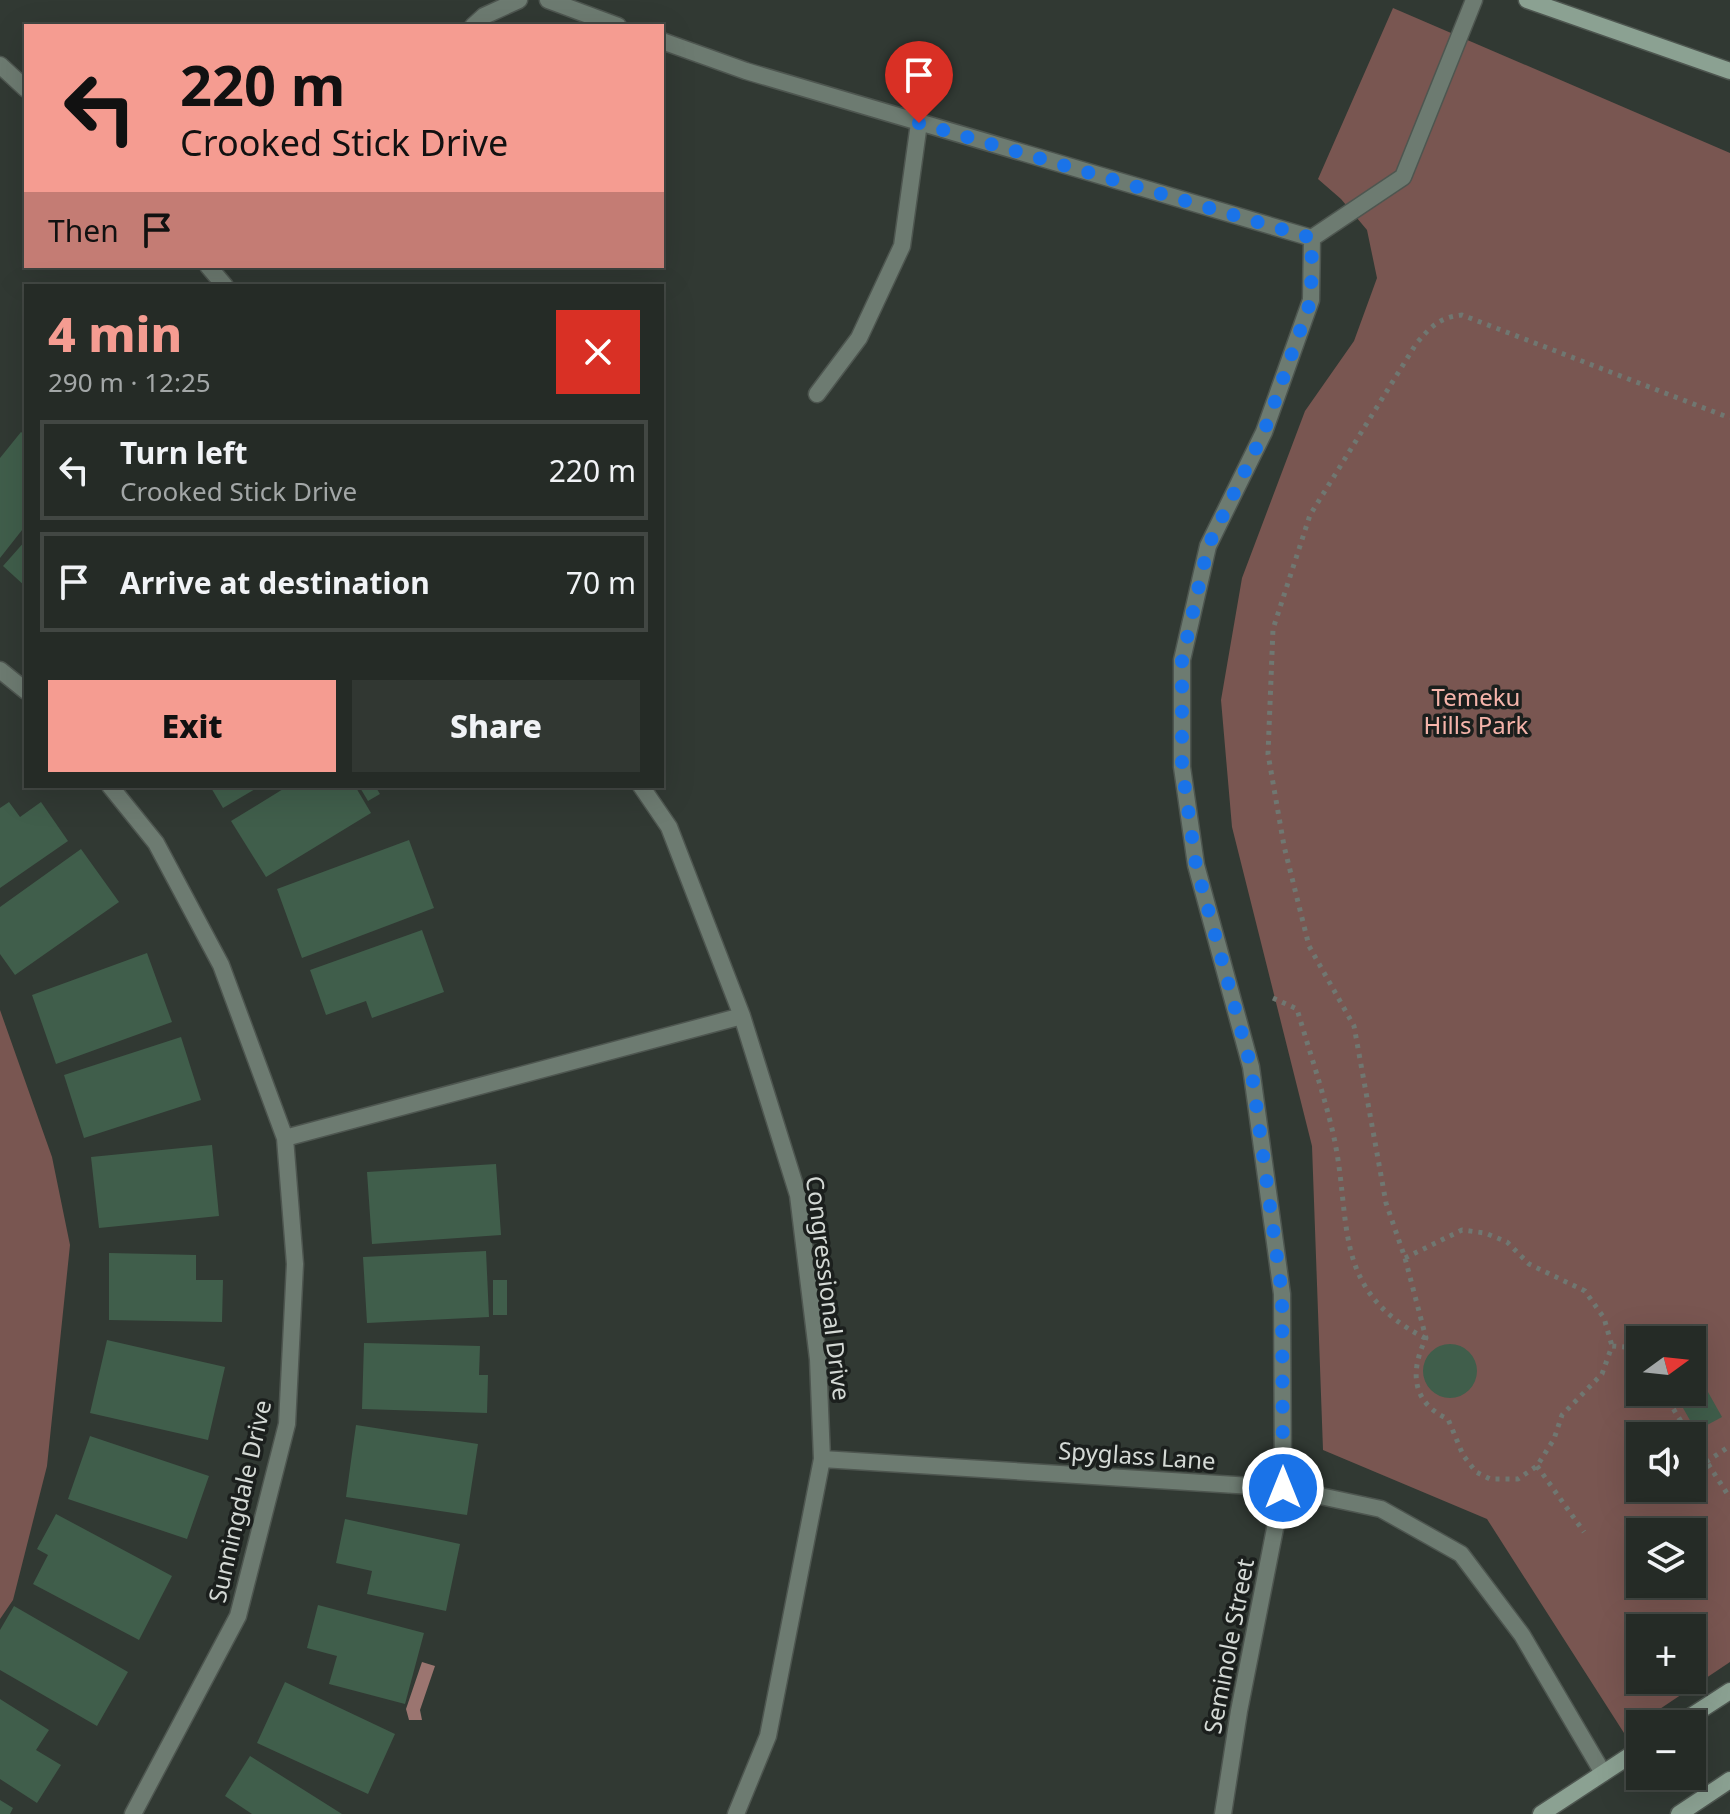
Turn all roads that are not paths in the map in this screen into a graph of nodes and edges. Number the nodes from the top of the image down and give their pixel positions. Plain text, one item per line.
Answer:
1 (519, 0) edge
2 (548, 0) edge
3 (1474, 0) edge
4 (1527, 0) edge
5 (475, 24) edge
6 (613, 24) edge
7 (664, 42) edge
8 (0, 65) edge
9 (1730, 71) edge
10 (24, 87) edge
11 (919, 123) junction
12 (1312, 238) junction
13 (210, 268) edge
14 (223, 284) edge
15 (817, 394) dead end
16 (0, 670) edge
17 (24, 689) edge
18 (112, 788) edge
19 (642, 788) edge
20 (742, 1016) junction
21 (285, 1138) junction
22 (822, 1459) junction
23 (1283, 1488) junction
24 (1730, 1691) edge
25 (1701, 1710) edge
26 (1626, 1758) edge
27 (1603, 1773) junction
28 (1730, 1780) edge
29 (133, 1814) edge
30 (736, 1814) edge
31 (1223, 1814) edge
32 (1541, 1814) edge
33 (1679, 1814) edge

1 - 5 street
2 - 6 street
3 - 12 street
4 - 9 main road
7 - 11 street
8 - 10 street
11 - 12 street
11 - 15 street
12 - 23 street, Seminole Street
13 - 14 street
16 - 17 street
18 - 21 street, Sunningdale Drive
19 - 20 street, Congressional Drive
20 - 21 street
20 - 22 street, Congressional Drive
21 - 29 street, Sunningdale Drive
22 - 23 street, Spyglass Lane
22 - 30 street, Congressional Drive
23 - 27 street, Spyglass Lane
23 - 31 street, Seminole Street
24 - 25 main road
26 - 27 main road
27 - 32 main road
28 - 33 main road

